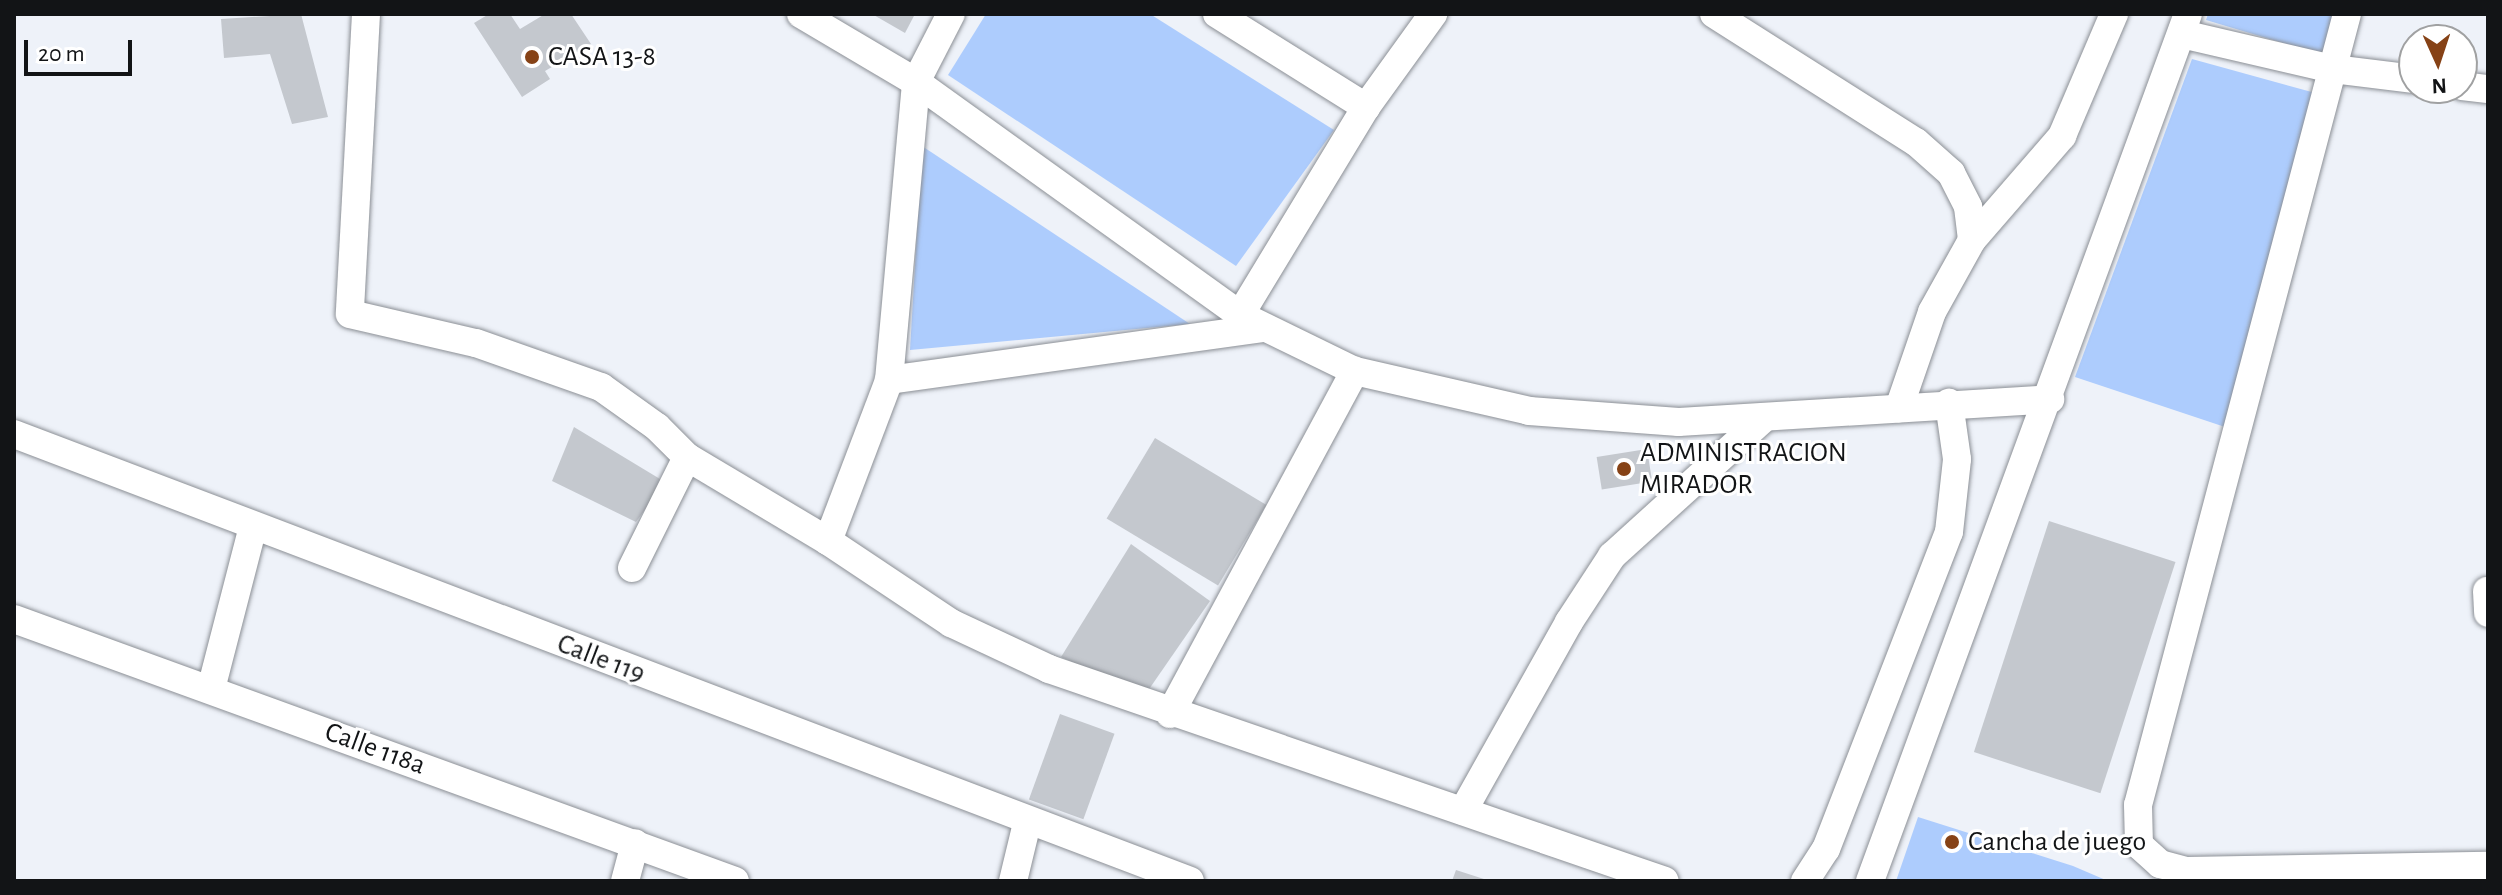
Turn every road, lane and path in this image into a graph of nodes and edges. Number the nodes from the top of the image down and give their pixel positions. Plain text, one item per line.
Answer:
1 (366, 14) edge
2 (801, 14) edge
3 (951, 14) edge
4 (1217, 14) edge
5 (1433, 14) edge
6 (1714, 14) edge
7 (2114, 14) edge
8 (2347, 14) edge
9 (2185, 24) edge
10 (2333, 69) junction
11 (2398, 77) edge
12 (916, 82) junction
13 (1366, 107) junction
14 (1972, 240) junction
15 (1252, 321) junction
16 (1355, 371) junction
17 (889, 380) junction
18 (2050, 399) junction
19 (1949, 403) junction
20 (1899, 408) junction
21 (1762, 420) junction
22 (14, 434) edge
23 (687, 457) junction
24 (253, 527) junction
25 (828, 541) junction
26 (632, 568) dead end
27 (14, 619) edge
28 (211, 689) junction
29 (1170, 714) junction
30 (1463, 811) junction
31 (1027, 823) junction
32 (635, 843) junction
33 (2488, 866) edge
34 (625, 881) edge
35 (735, 881) edge
36 (1013, 881) edge
37 (1190, 881) edge
38 (1665, 881) edge
39 (1805, 881) edge
40 (1870, 881) edge

1 - 23 street
2 - 12 street
3 - 12 street
4 - 13 street
5 - 13 street
6 - 14 street
7 - 14 street
8 - 10 street
9 - 10 street
9 - 18 street
10 - 11 street
10 - 33 street
12 - 15 street
12 - 17 street
13 - 15 street
14 - 20 street
15 - 16 street
15 - 17 street
16 - 21 street
16 - 29 street
17 - 25 street
18 - 19 street
18 - 40 street
19 - 20 street
19 - 39 street
20 - 21 street
21 - 30 street
22 - 24 street, Calle 119
23 - 25 street
23 - 26 street
24 - 28 street
24 - 31 street, Calle 119
25 - 29 street
27 - 28 street, Calle 118a
28 - 32 street, Calle 118a
29 - 30 street
30 - 38 street
31 - 36 street
31 - 37 street, Calle 119
32 - 34 street
32 - 35 street, Calle 118a

